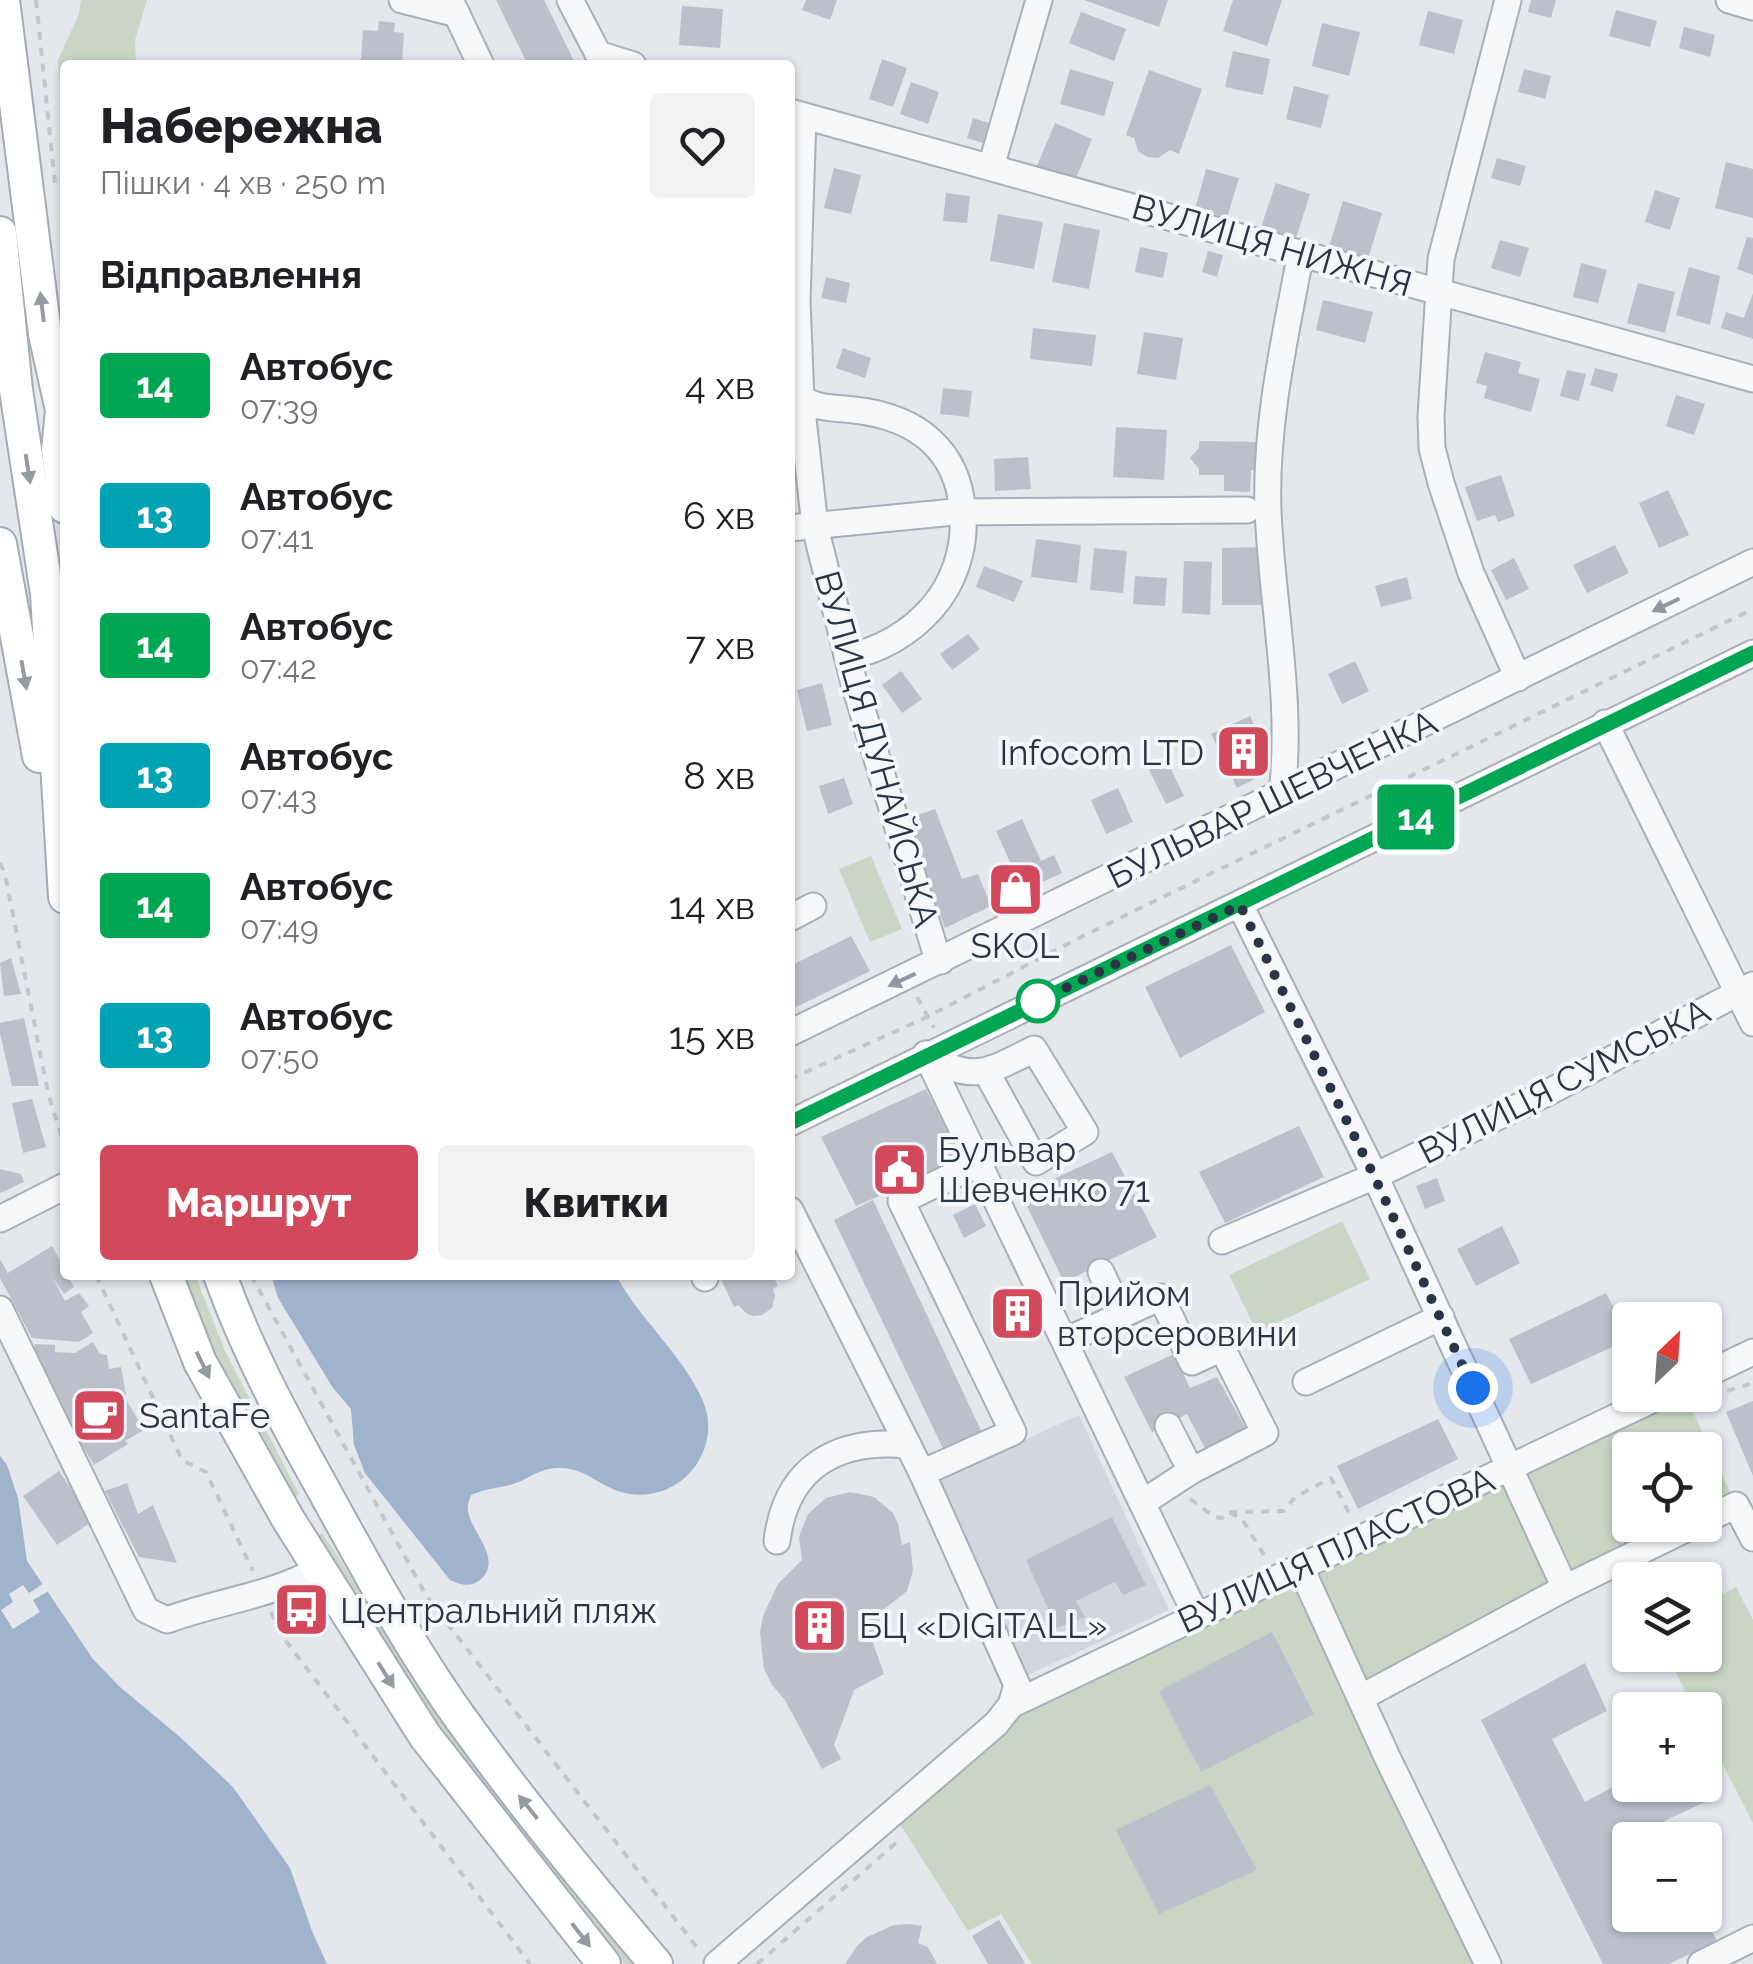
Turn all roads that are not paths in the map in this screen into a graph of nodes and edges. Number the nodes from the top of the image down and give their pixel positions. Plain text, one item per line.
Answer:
1 (3, 0) edge
2 (402, 0) edge
3 (570, 0) edge
4 (1038, 0) edge
5 (1508, 0) edge
6 (1729, 0) edge
7 (1753, 6) edge
8 (453, 7) edge
9 (480, 60) edge
10 (601, 60) edge
11 (797, 114) edge
12 (991, 166) junction
13 (0, 234) edge
14 (1301, 252) junction
15 (1437, 291) junction
16 (1753, 379) edge
17 (16, 390) junction
18 (796, 392) edge
19 (60, 397) edge
20 (60, 409) edge
21 (60, 434) edge
22 (60, 466) edge
23 (1246, 510) dead end
24 (963, 512) junction
25 (802, 528) edge
26 (0, 544) edge
27 (1753, 562) edge
28 (1753, 653) edge
29 (848, 656) junction
30 (1518, 678) junction
31 (1606, 723) junction
32 (1282, 794) junction
33 (60, 809) edge
34 (60, 872) edge
35 (1240, 905) junction
36 (941, 961) junction
37 (1746, 988) edge
38 (1753, 1023) edge
39 (795, 1031) edge
40 (931, 1043) junction
41 (986, 1073) dead end
42 (795, 1120) edge
43 (979, 1163) junction
44 (1374, 1176) junction
45 (60, 1189) edge
46 (0, 1219) edge
47 (795, 1220) edge
48 (1222, 1241) dead end
49 (1101, 1272) dead end
50 (168, 1280) edge
51 (222, 1280) edge
52 (0, 1309) edge
53 (1121, 1315) junction
54 (1441, 1317) junction
55 (1065, 1341) junction
56 (1753, 1352) edge
57 (1722, 1366) edge
58 (1306, 1382) dead end
59 (1627, 1412) edge
60 (1168, 1426) dead end
61 (908, 1445) junction
62 (312, 1468) junction
63 (1508, 1469) junction
64 (922, 1473) junction
65 (1181, 1477) junction
66 (275, 1496) junction
67 (1142, 1503) junction
68 (1722, 1512) edge
69 (348, 1535) junction
70 (1753, 1538) edge
71 (777, 1541) dead end
72 (1659, 1542) edge
73 (312, 1558) junction
74 (1300, 1566) junction
75 (1565, 1588) junction
76 (1196, 1615) junction
77 (1014, 1695) junction
78 (1362, 1697) junction
79 (1750, 1948) edge
80 (711, 1960) edge
81 (604, 1964) edge
82 (656, 1964) edge
83 (1488, 1964) edge
84 (1701, 1964) edge

19 -> 1 main road
2 - 8 street
3 - 10 street
4 - 12 street
5 - 15 street
6 - 7 street
8 - 9 street
11 - 12 street, ВУЛИЦЯ НИЖНЯ
11 - 18 street, ВУЛИЦЯ ДУНАЙСЬКА
12 - 14 street, ВУЛИЦЯ НИЖНЯ
13 - 17 main road
14 - 15 street, ВУЛИЦЯ НИЖНЯ
14 - 32 street
15 - 16 street, ВУЛИЦЯ НИЖНЯ
15 - 30 street
17 - 20 main road
17 -> 33 main road
18 - 24 street
18 - 25 street, ВУЛИЦЯ ДУНАЙСЬКА
21 - 22 main road
23 - 24 street
24 - 25 street
24 - 29 street
25 - 29 street, ВУЛИЦЯ ДУНАЙСЬКА
26 -> 34 main road
27 -> 30 street, БУЛЬВАР ШЕВЧЕНКА
28 - 31 street
29 - 36 street, ВУЛИЦЯ ДУНАЙСЬКА
30 - 32 street, БУЛЬВАР ШЕВЧЕНКА
31 - 35 street
31 - 37 street
32 - 36 street, БУЛЬВАР ШЕВЧЕНКА
35 - 40 street
35 - 44 street
36 -> 39 street, БУЛЬВАР ШЕВЧЕНКА
37 - 38 street
37 - 44 street, ВУЛИЦЯ СУМСЬКА
40 - 41 street
40 - 42 street
40 - 43 street
43 - 55 street
43 - 64 street
44 - 48 street, ВУЛИЦЯ СУМСЬКА
44 - 54 street
45 - 46 street
47 - 61 street
49 - 53 street
50 -> 66 main road
51 - 62 main road
52 - 73 street
53 - 55 street
53 - 65 street
54 - 58 street
54 - 63 street
55 - 67 street
56 - 57 street
59 - 63 street, ВУЛИЦЯ ПЛАСТОВА
60 - 65 street
61 - 64 street
61 - 71 street
62 - 66 main road
62 - 69 main road
63 - 74 street, ВУЛИЦЯ ПЛАСТОВА
63 - 75 street
64 - 77 street
65 - 67 street
66 - 73 main road
67 - 76 street
68 - 70 street
69 - 73 main road
82 -> 69 main road
72 - 75 street
73 -> 81 main road
74 - 76 street, ВУЛИЦЯ ПЛАСТОВА
74 - 78 street
75 - 78 street
76 - 77 street, ВУЛИЦЯ ПЛАСТОВА
77 - 80 street, ВУЛИЦЯ ПЛАСТОВА
78 - 83 street
79 - 84 street

